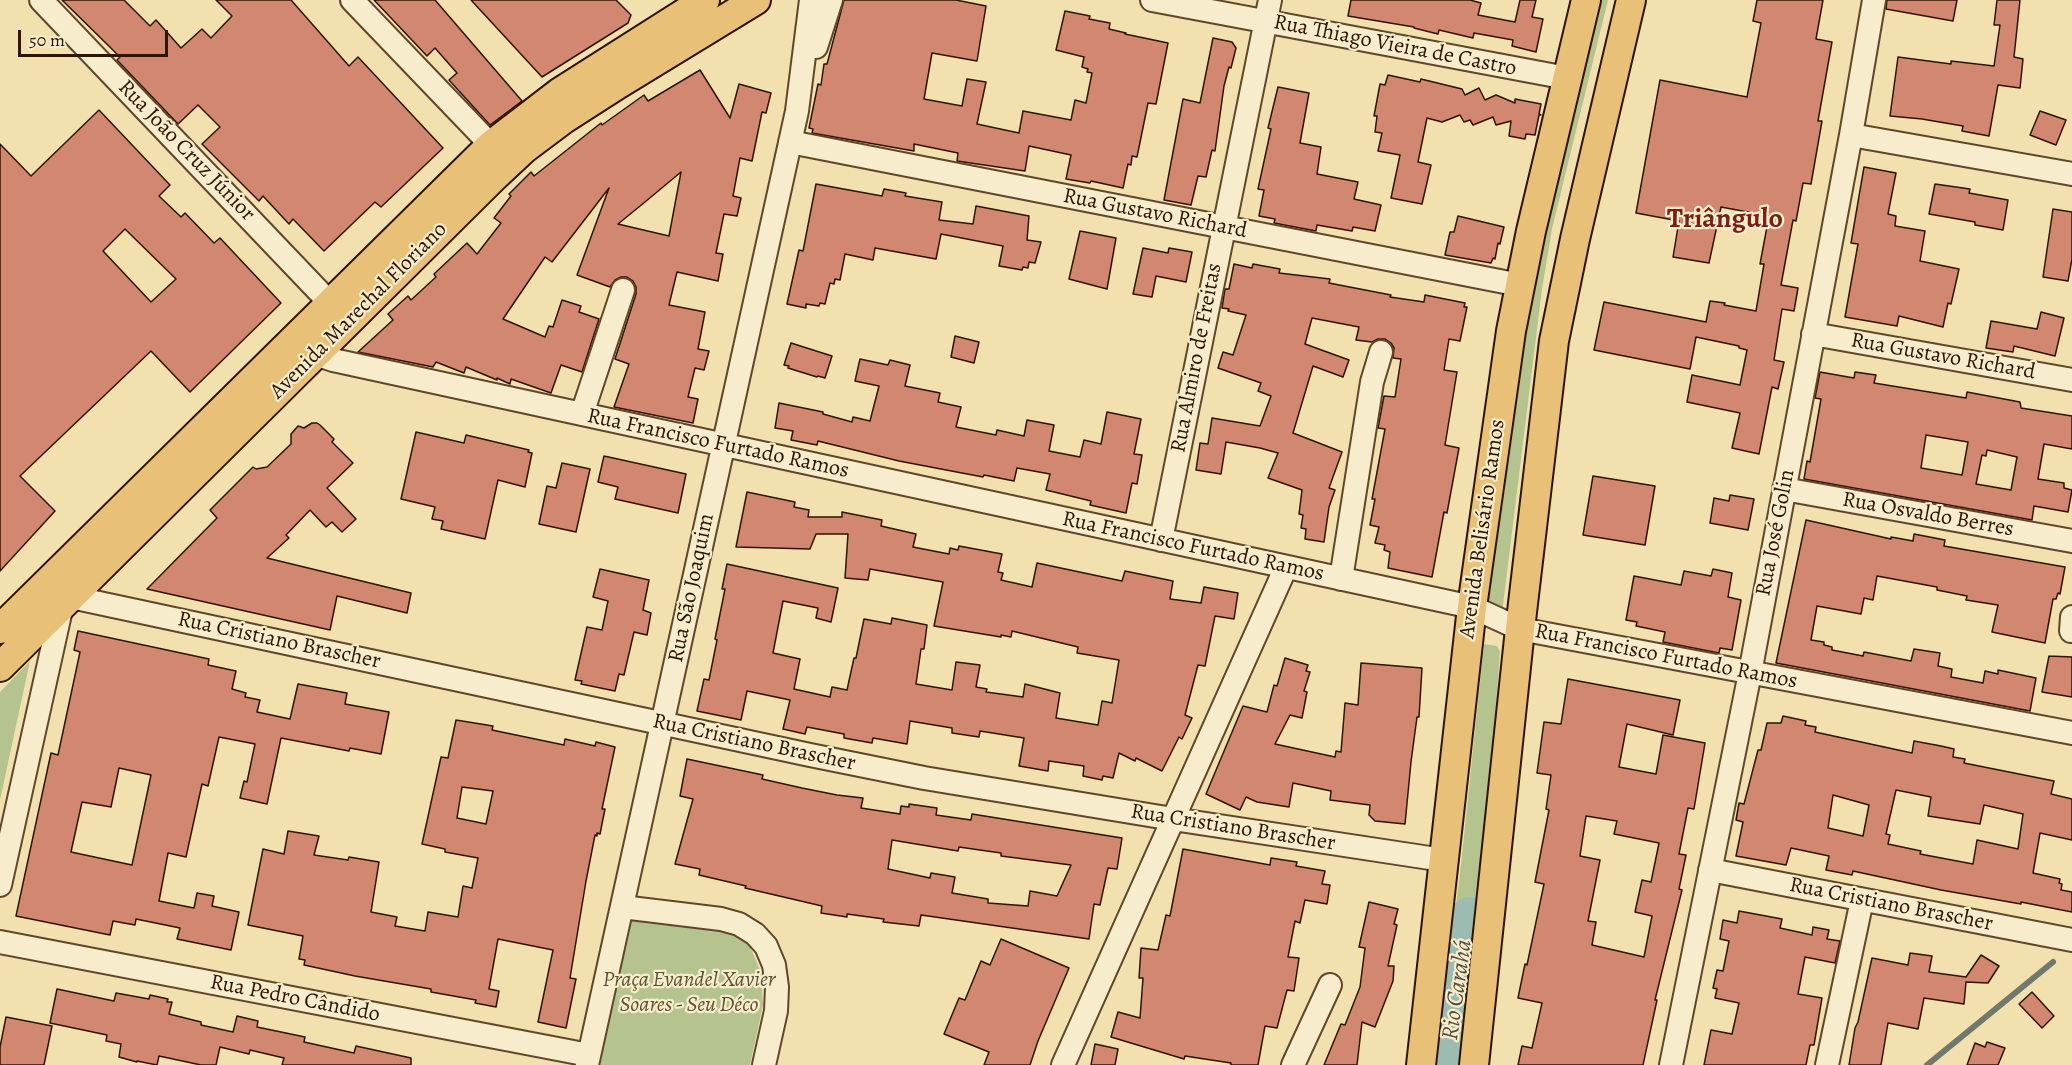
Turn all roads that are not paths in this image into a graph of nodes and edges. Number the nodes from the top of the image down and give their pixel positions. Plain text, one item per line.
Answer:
1 (41, 0) edge
2 (352, 0) edge
3 (705, 0) edge
4 (756, 0) edge
5 (811, 0) edge
6 (831, 0) edge
7 (1152, 0) edge
8 (1586, 0) edge
9 (1631, 0) edge
10 (1874, 0) edge
11 (1268, 11) edge
12 (1567, 78) junction
13 (797, 111) junction
14 (1851, 135) junction
15 (790, 142) junction
16 (491, 145) junction
17 (2072, 174) edge
18 (1224, 227) junction
19 (1520, 285) junction
20 (623, 290) dead end
21 (330, 303) junction
22 (1813, 334) junction
23 (1381, 352) dead end
24 (315, 354) junction
25 (2072, 381) edge
26 (582, 414) junction
27 (723, 445) junction
28 (1784, 489) junction
29 (1161, 540) junction
30 (2072, 541) edge
31 (1286, 567) junction
32 (1341, 579) junction
33 (67, 601) junction
34 (1472, 607) junction
35 (0, 629) edge
36 (1520, 629) junction
37 (0, 667) edge
38 (1750, 673) junction
39 (662, 723) junction
40 (2072, 733) edge
41 (1173, 819) junction
42 (1443, 860) junction
43 (1710, 870) junction
44 (0, 885) edge
45 (1862, 900) junction
46 (622, 906) junction
47 (2072, 940) edge
48 (0, 942) edge
49 (1330, 985) dead end
50 (588, 1060) edge
51 (764, 1065) edge
52 (1063, 1065) edge
53 (1293, 1065) edge
54 (1421, 1065) edge
55 (1474, 1065) edge
56 (1671, 1065) edge
57 (1827, 1065) edge

1 - 21 street, Rua João Cruz Júnior
2 - 16 street
3 - 16 main road, Avenida Marechal Floriano
4 - 24 main road, Avenida Marechal Floriano
5 - 13 street, Rua São Joaquim
6 - 13 street, Rua São Joaquim
7 - 11 street, Rua Thiago Vieira de Castro
8 - 12 main road, Avenida Belisário Ramos
9 - 36 main road, Avenida Belisário Ramos
10 - 14 street, Rua José Golin
11 - 12 street, Rua Thiago Vieira de Castro
11 - 18 street, Rua Almiro de Freitas
12 - 19 main road, Avenida Belisário Ramos
13 - 15 street, Rua São Joaquim
14 - 17 street
14 - 22 street, Rua José Golin
15 - 18 street, Rua Gustavo Richard
15 - 27 street, Rua São Joaquim
16 - 21 main road, Avenida Marechal Floriano
18 - 19 street, Rua Gustavo Richard
18 - 29 street, Rua Almiro de Freitas
19 - 34 main road, Avenida Belisário Ramos
20 - 26 street
21 - 35 main road, Avenida Marechal Floriano
22 - 25 street, Rua Gustavo Richard
22 - 28 street, Rua José Golin
23 - 32 street
24 - 26 street, Rua Francisco Furtado Ramos
24 - 33 main road, Avenida Marechal Floriano
26 - 27 street, Rua Francisco Furtado Ramos
27 - 29 street, Rua Francisco Furtado Ramos
27 - 39 street, Rua São Joaquim
28 - 30 street, Rua Osvaldo Berres
28 - 38 street, Rua José Golin
29 - 31 street, Rua Francisco Furtado Ramos
31 - 32 street, Rua Francisco Furtado Ramos
31 - 41 street
32 - 34 street, Rua Francisco Furtado Ramos
33 - 37 main road, Avenida Marechal Floriano
33 - 39 street, Rua Cristiano Brascher
33 - 44 street
34 - 36 street, Rua Francisco Furtado Ramos
34 - 42 main road, Avenida Belisário Ramos
36 - 38 street, Rua Francisco Furtado Ramos
36 - 55 main road, Avenida Belisário Ramos
38 - 40 street, Rua Francisco Furtado Ramos
38 - 43 street, Rua José Golin
39 - 41 street, Rua Cristiano Brascher
39 - 46 street, Rua São Joaquim
41 - 42 street, Rua Cristiano Brascher
41 - 52 street
42 - 54 main road, Avenida Belisário Ramos
43 - 45 street, Rua Cristiano Brascher
43 - 56 street, Rua José Golin
45 - 47 street, Rua Cristiano Brascher
45 - 57 street
46 - 50 street, Rua São Joaquim
46 - 51 street
48 - 50 street, Rua Pedro Cândido
49 - 53 street

